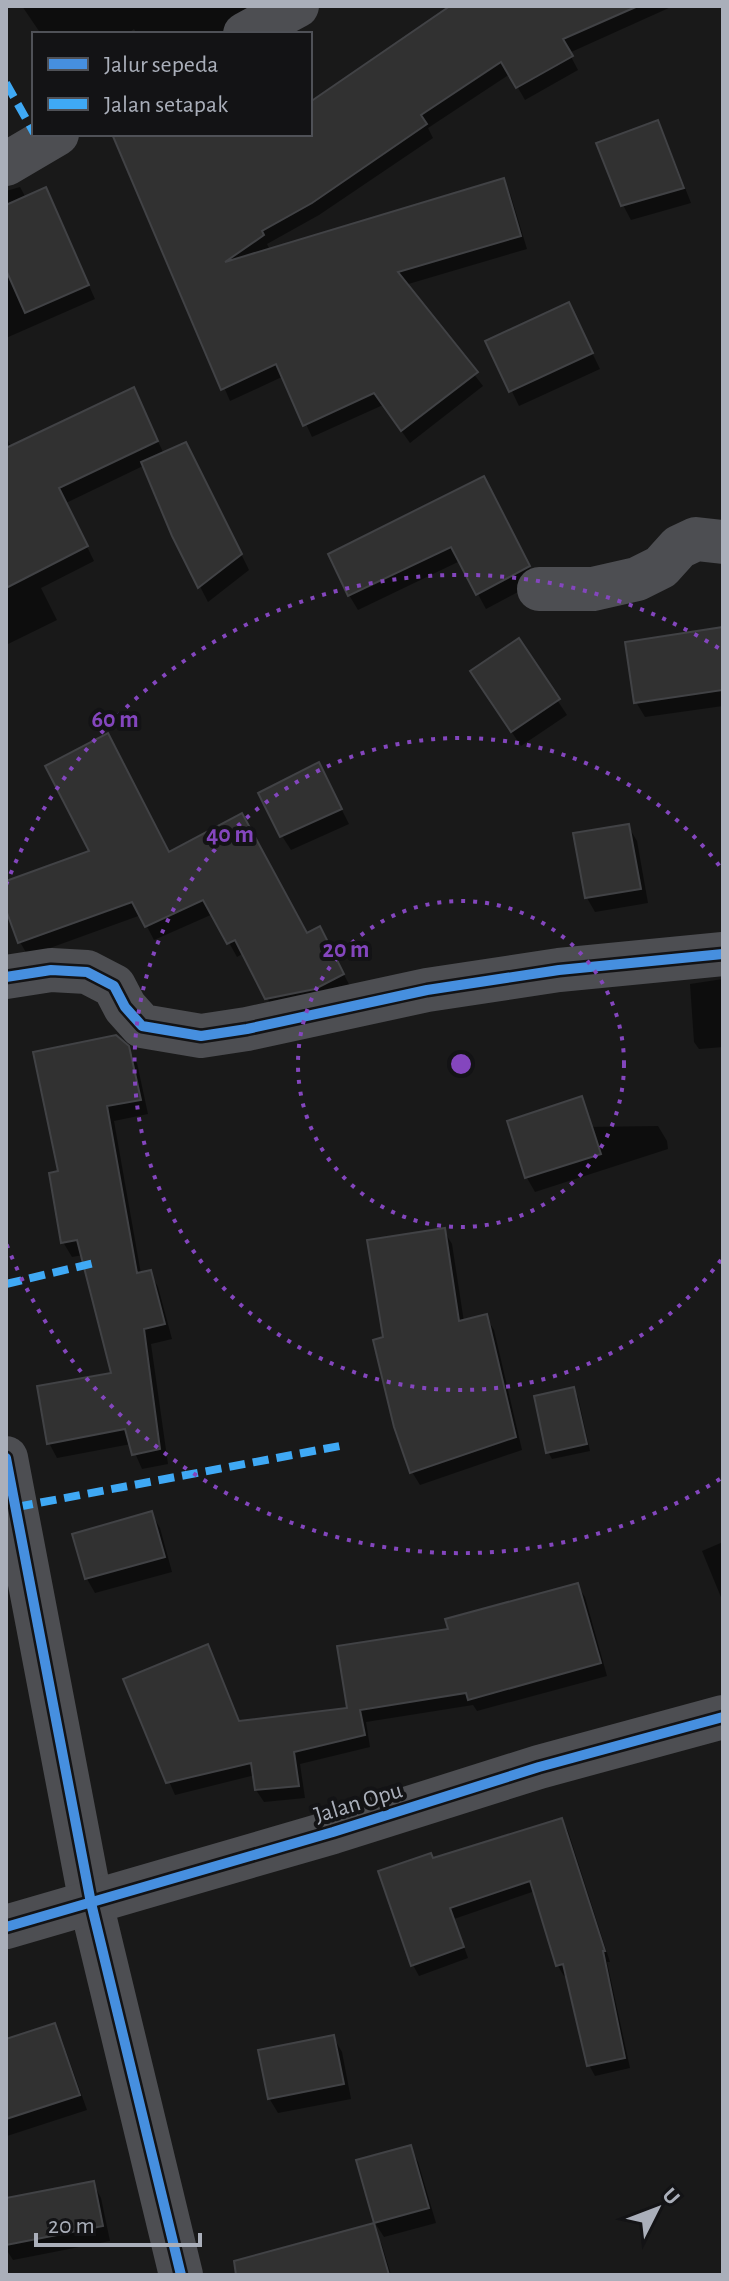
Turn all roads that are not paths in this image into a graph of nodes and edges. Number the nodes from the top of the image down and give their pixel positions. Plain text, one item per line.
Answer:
1 (297, 6) edge
2 (249, 32) edge
3 (54, 136) edge
4 (6, 164) edge
5 (723, 542) edge
6 (539, 589) dead end
7 (723, 954) edge
8 (6, 977) edge
9 (6, 1458) edge
10 (723, 1717) edge
11 (91, 1903) junction
12 (6, 1927) edge
13 (181, 2275) edge

1 - 2 street
3 - 4 street
5 - 6 street
7 - 8 street
9 - 11 street
10 - 11 street, Jalan Opu
11 - 12 street, Jalan Opu
11 - 13 street

